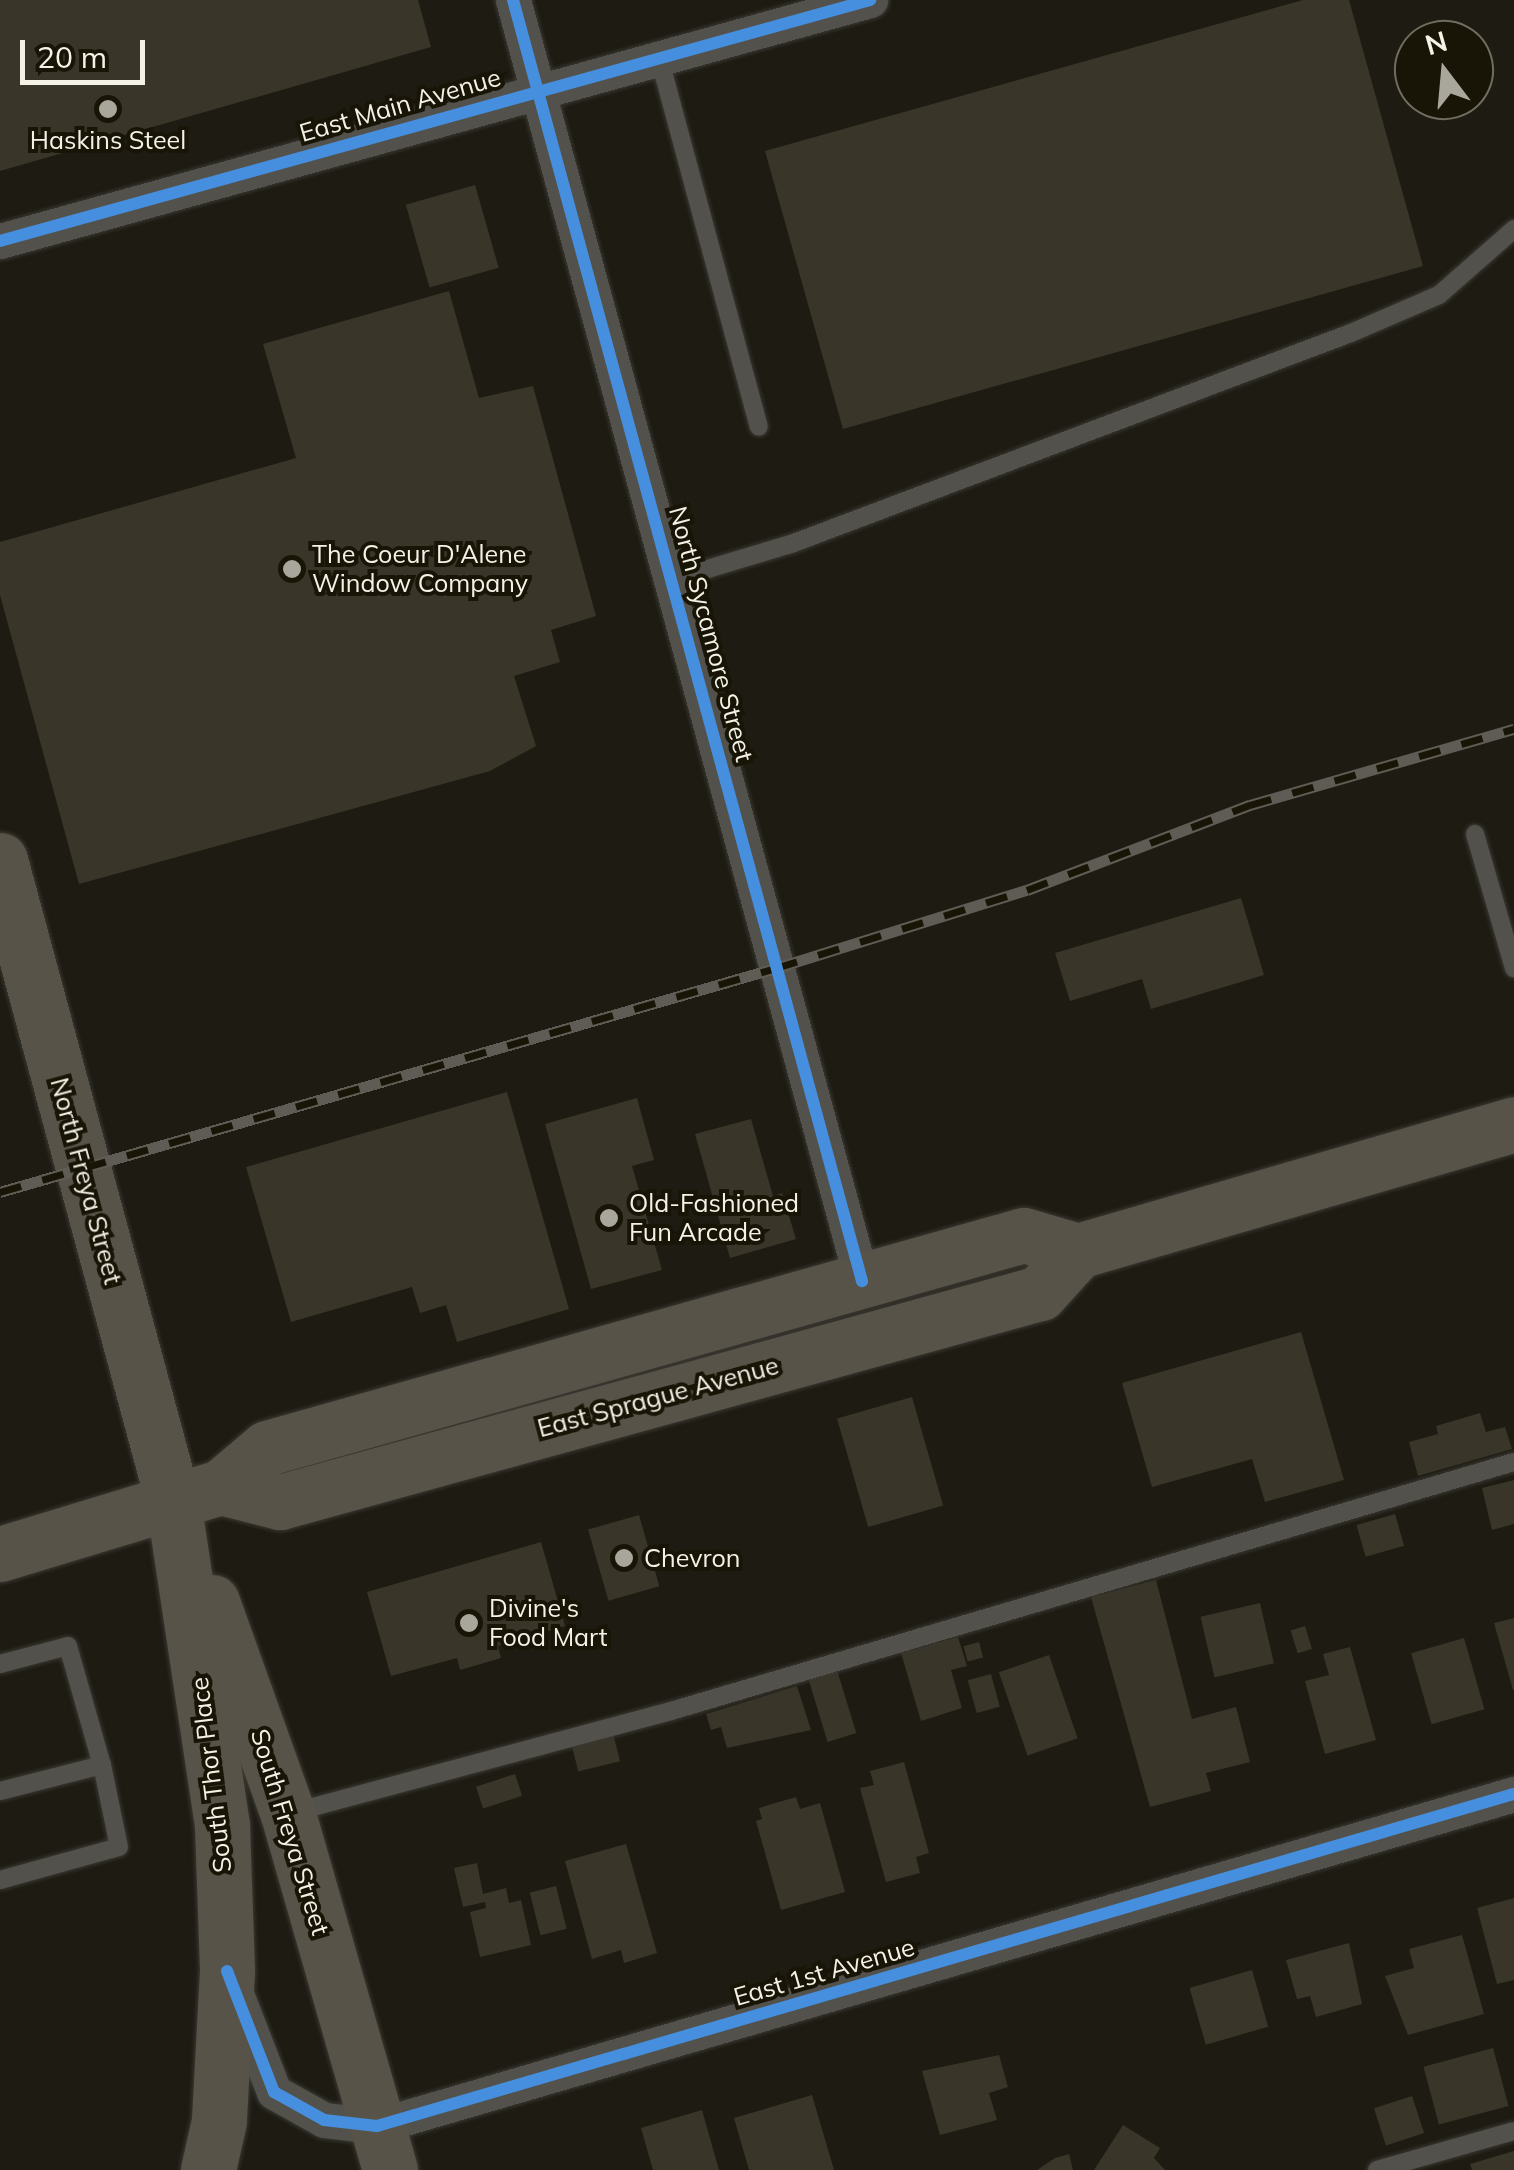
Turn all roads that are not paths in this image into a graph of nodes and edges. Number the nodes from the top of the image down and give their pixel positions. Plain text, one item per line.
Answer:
1 (514, 0) edge
2 (870, 0) edge
3 (659, 57) junction
4 (538, 90) junction
5 (1514, 229) edge
6 (0, 240) edge
7 (760, 428) dead end
8 (674, 579) junction
9 (1475, 834) dead end
10 (0, 860) edge
11 (1514, 968) edge
12 (1514, 1124) edge
13 (1078, 1251) junction
14 (862, 1281) junction
15 (1514, 1462) edge
16 (197, 1494) junction
17 (0, 1554) edge
18 (0, 1664) edge
19 (102, 1765) junction
20 (0, 1791) edge
21 (1514, 1794) edge
22 (288, 1814) junction
23 (0, 1880) edge
24 (227, 1971) junction
25 (1514, 2131) edge
26 (383, 2148) edge
27 (208, 2170) edge
28 (1378, 2170) edge

1 - 4 street, North Sycamore Street
2 - 3 street, East Main Avenue
3 - 4 street, East Main Avenue
3 - 7 lane
4 - 6 street, East Main Avenue
4 - 8 street, North Sycamore Street
5 - 8 lane
8 - 14 street, North Sycamore Street
9 - 11 lane
10 - 16 main road, North Freya Street
12 - 13 main road
13 - 14 main road
13 - 16 main road, East Sprague Avenue
14 - 16 main road
15 - 22 lane
16 - 17 main road
16 - 22 main road, South Freya Street
16 - 24 main road, South Thor Place
18 - 19 lane
19 - 20 lane
19 - 23 lane
21 - 26 street, East 1st Avenue
22 - 26 main road, South Freya Street
24 - 26 street, East 1st Avenue
24 - 27 main road, South Thor Place
25 - 28 lane

